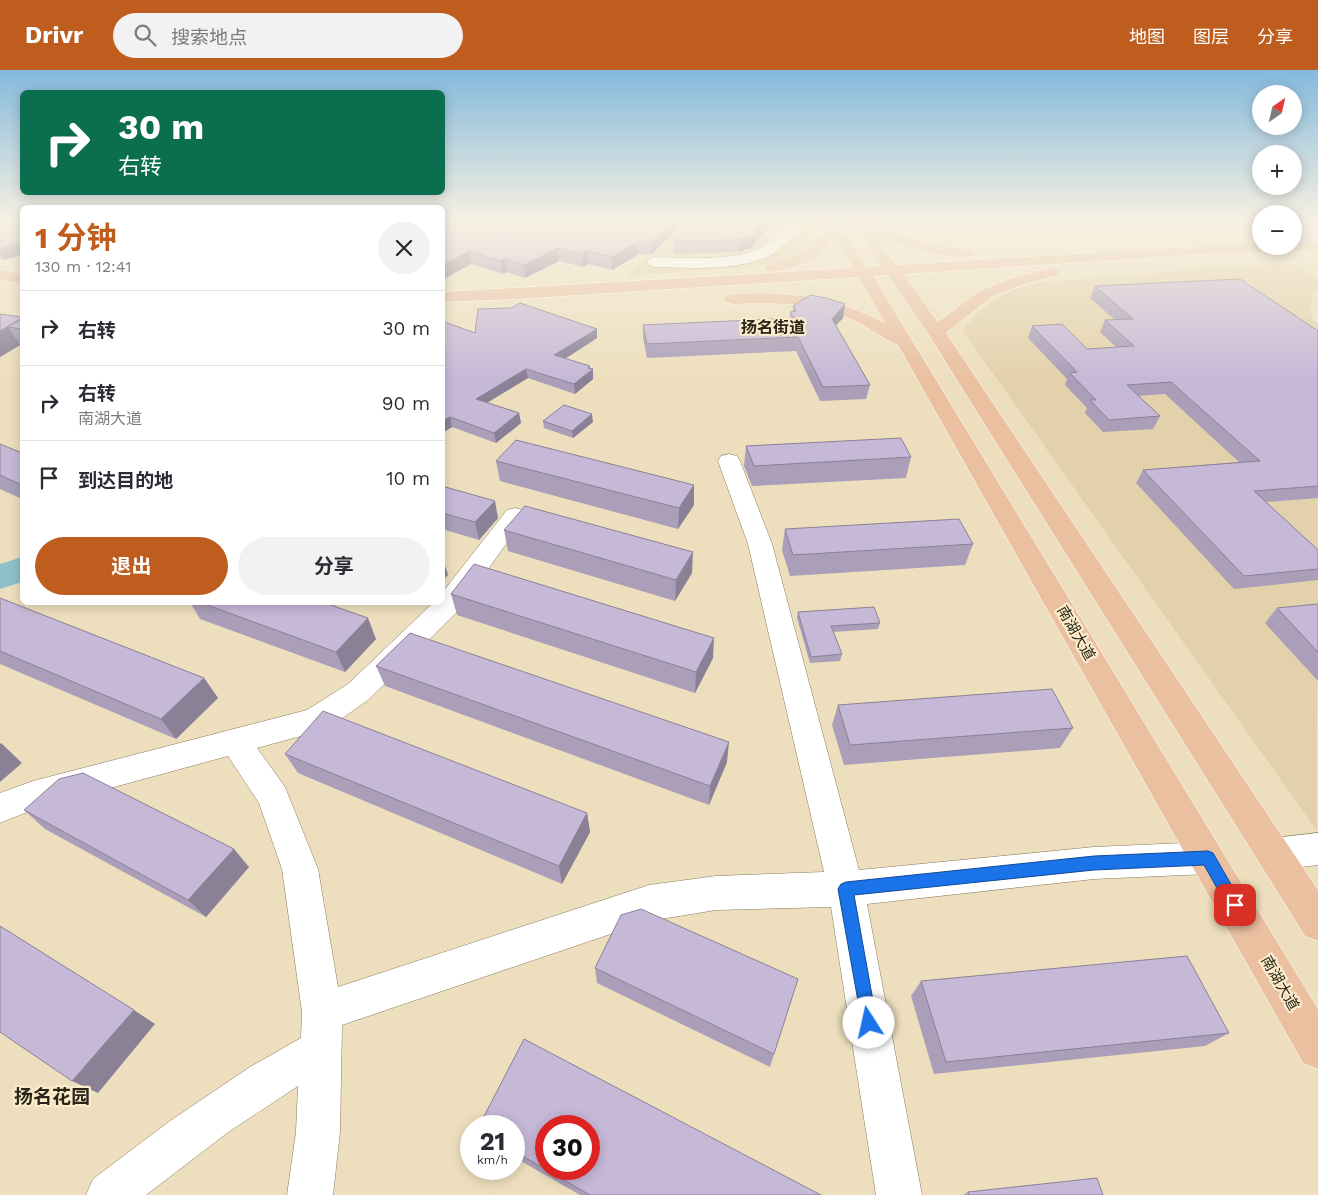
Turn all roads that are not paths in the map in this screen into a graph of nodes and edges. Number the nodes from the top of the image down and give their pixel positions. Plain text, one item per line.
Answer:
1 (644, 274) edge
2 (757, 274) edge
3 (865, 274) edge
4 (914, 274) edge
5 (939, 274) edge
6 (1049, 274) edge
7 (0, 275) edge
8 (897, 275) junction
9 (867, 277) junction
10 (20, 279) edge
11 (740, 279) junction
12 (0, 288) edge
13 (20, 292) edge
14 (641, 295) junction
15 (445, 297) edge
16 (719, 300) dead end
17 (445, 305) edge
18 (936, 332) junction
19 (906, 344) junction
20 (729, 461) dead end
21 (515, 515) edge
22 (235, 742) junction
23 (0, 808) edge
24 (1318, 849) edge
25 (1274, 854) junction
26 (1208, 858) junction
27 (846, 889) junction
28 (1318, 923) edge
29 (322, 1031) junction
30 (1318, 1048) edge
31 (109, 1195) edge
32 (310, 1195) edge
33 (899, 1195) edge

1 - 14 street
2 - 11 main road
3 - 9 main road, 南湖大道
4 - 8 main road
5 - 8 main road
6 - 18 main road
7 - 10 main road
8 - 9 main road
8 - 18 main road
9 - 11 main road
9 - 14 main road
9 - 19 main road, 南湖大道
11 - 14 main road
12 - 13 main road
14 - 15 main road
14 - 17 main road
16 - 19 main road
18 - 25 main road
19 - 26 main road, 南湖大道
20 - 27 street
21 - 22 street
22 - 23 street
22 - 29 street
24 - 25 street
25 - 28 main road
26 - 27 street
26 - 30 main road, 南湖大道
27 - 29 street
27 - 33 street
29 - 31 street
29 - 32 street

